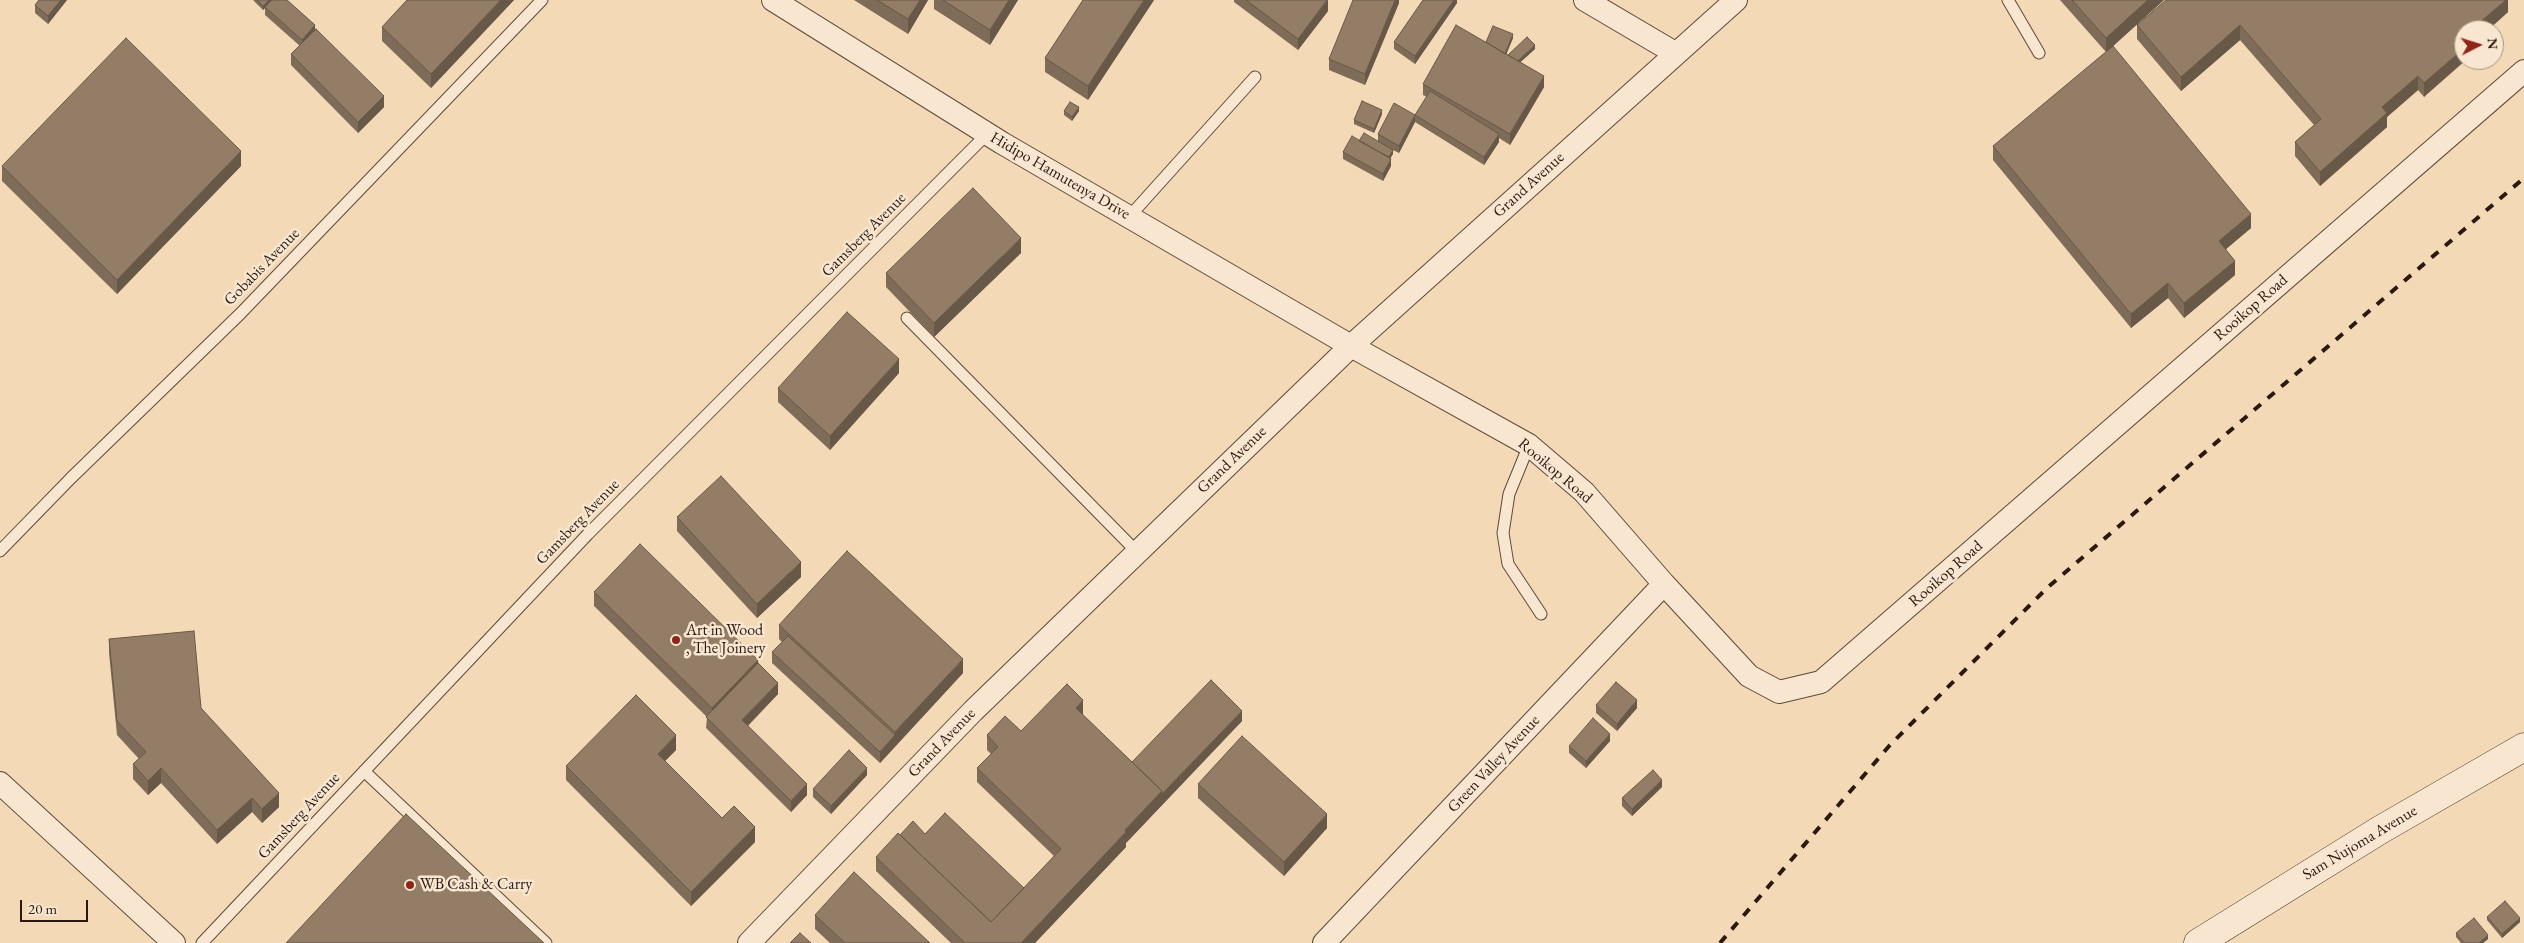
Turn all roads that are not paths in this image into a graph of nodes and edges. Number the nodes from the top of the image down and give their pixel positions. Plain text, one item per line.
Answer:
1 (542, 0) edge
2 (773, 0) edge
3 (1586, 0) edge
4 (1736, 0) edge
5 (2008, 0) edge
6 (1675, 53) junction
7 (2039, 53) dead end
8 (2524, 71) edge
9 (1255, 77) dead end
10 (987, 134) junction
11 (1129, 217) junction
12 (907, 318) edge
13 (1351, 346) junction
14 (1529, 445) junction
15 (0, 550) edge
16 (1137, 552) junction
17 (1664, 584) junction
18 (1541, 614) dead end
19 (2524, 747) edge
20 (364, 771) junction
21 (0, 783) edge
22 (174, 943) edge
23 (202, 943) edge
24 (546, 943) edge
25 (749, 943) edge
26 (1324, 943) edge
27 (2198, 943) edge

1 - 15 lane, Gobabis Avenue
2 - 10 street, Hidipo Hamutenya Drive
3 - 6 street
4 - 6 street, Grand Avenue
5 - 7 lane
6 - 13 street, Grand Avenue
8 - 17 street, Rooikop Road
9 - 11 lane
10 - 11 street, Hidipo Hamutenya Drive
10 - 20 lane, Gamsberg Avenue
11 - 13 street, Hidipo Hamutenya Drive
12 - 16 lane
13 - 14 street, Rooikop Road
13 - 16 street, Grand Avenue
14 - 17 street, Rooikop Road
14 - 18 lane
16 - 25 street, Grand Avenue
17 - 26 street, Green Valley Avenue
19 - 27 street, Sam Nujoma Avenue
20 - 23 lane, Gamsberg Avenue
20 - 24 lane
21 - 22 street

